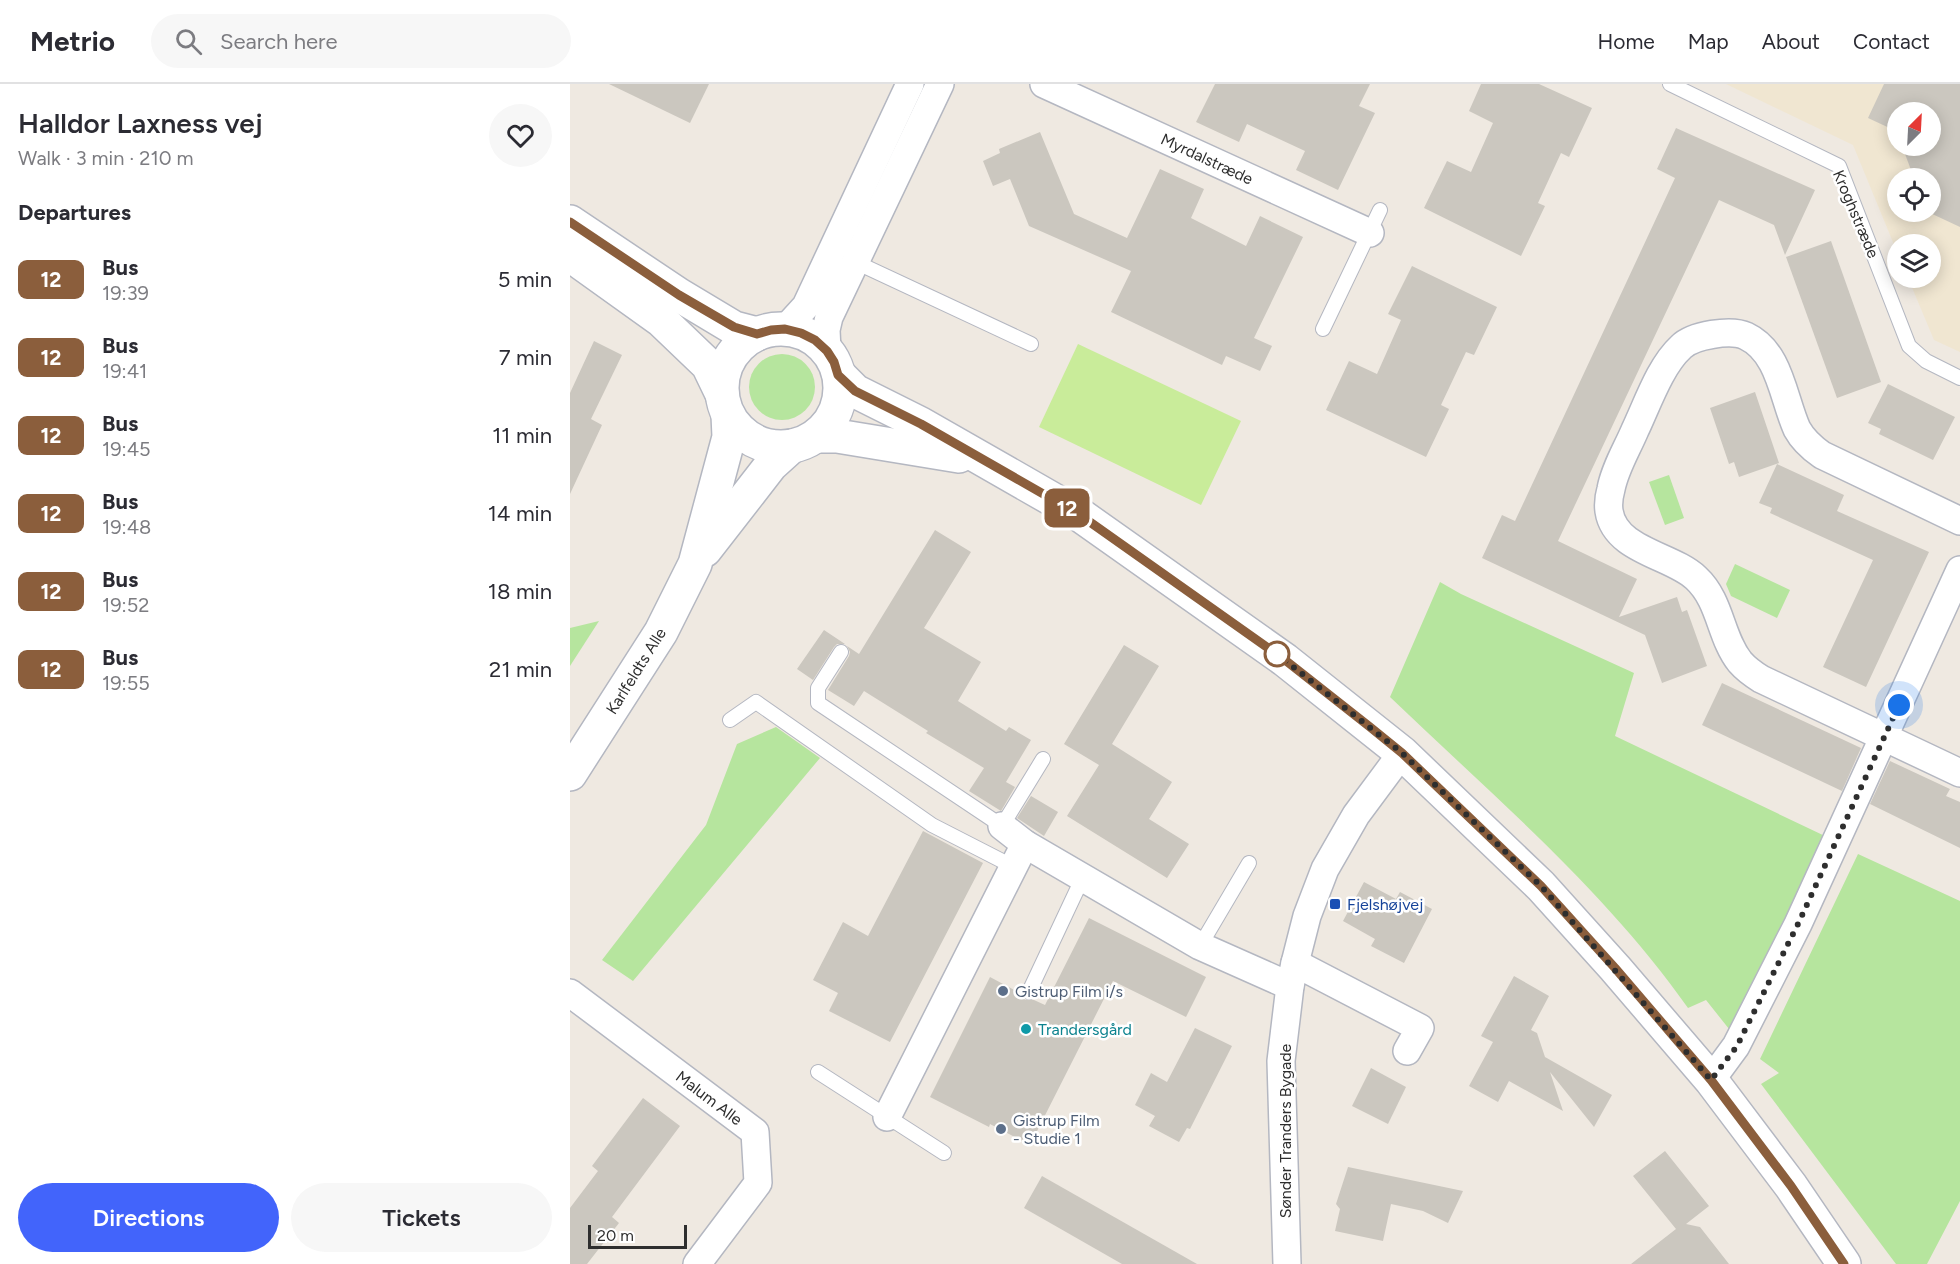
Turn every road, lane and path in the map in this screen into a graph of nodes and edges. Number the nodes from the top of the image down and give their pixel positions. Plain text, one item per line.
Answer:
1 (910, 84) edge
2 (940, 84) edge
3 (1044, 84) edge
4 (1670, 84) edge
5 (570, 222) edge
6 (1375, 222) joint
7 (570, 255) edge
8 (844, 257) junction
9 (1323, 329) dead end
10 (771, 332) junction
11 (1031, 344) dead end
12 (833, 363) junction
13 (1960, 378) edge
14 (725, 404) junction
15 (804, 441) junction
16 (981, 460) junction
17 (1960, 521) edge
18 (695, 564) junction
19 (1960, 570) edge
20 (842, 652) dead end
21 (730, 720) dead end
22 (1884, 738) junction
23 (1402, 753) junction
24 (1043, 759) dead end
25 (1960, 773) edge
26 (570, 774) edge
27 (1002, 826) junction
28 (1019, 855) junction
29 (1249, 863) dead end
30 (1083, 877) junction
31 (1200, 946) junction
32 (1292, 975) junction
33 (1029, 992) dead end
34 (570, 993) edge
35 (1407, 1051) dead end
36 (818, 1072) dead end
37 (1711, 1080) junction
38 (887, 1117) junction
39 (944, 1153) dead end
40 (698, 1264) edge
41 (1287, 1264) edge
42 (1844, 1264) edge

1 - 8 street
2 - 8 street
3 - 6 street, Myrdalstræde
4 - 13 lane, Kroghstræde
5 - 10 street
6 - 9 lane
7 - 14 street
8 - 10 street
8 - 11 lane
8 - 12 street
10 - 12 street
10 - 14 street
12 - 15 street
12 - 16 street
14 - 15 street
14 - 18 street, Karlfeldts Alle
15 - 16 street
15 - 18 street, Karlfeldts Alle
16 - 23 street
17 - 22 street
18 - 26 street, Karlfeldts Alle
19 - 22 street
20 - 27 lane
21 - 28 lane
22 - 25 street
22 - 37 street
23 - 32 street, Sønder Tranders Bygade
23 - 37 street
24 - 27 lane
27 - 28 street
28 - 30 street
28 - 38 street
29 - 31 lane
30 - 31 street
30 - 33 lane
31 - 32 street
32 - 35 street
32 - 41 street, Sønder Tranders Bygade
34 - 40 street, Malum Alle
36 - 38 lane
37 - 42 street
38 - 39 lane

